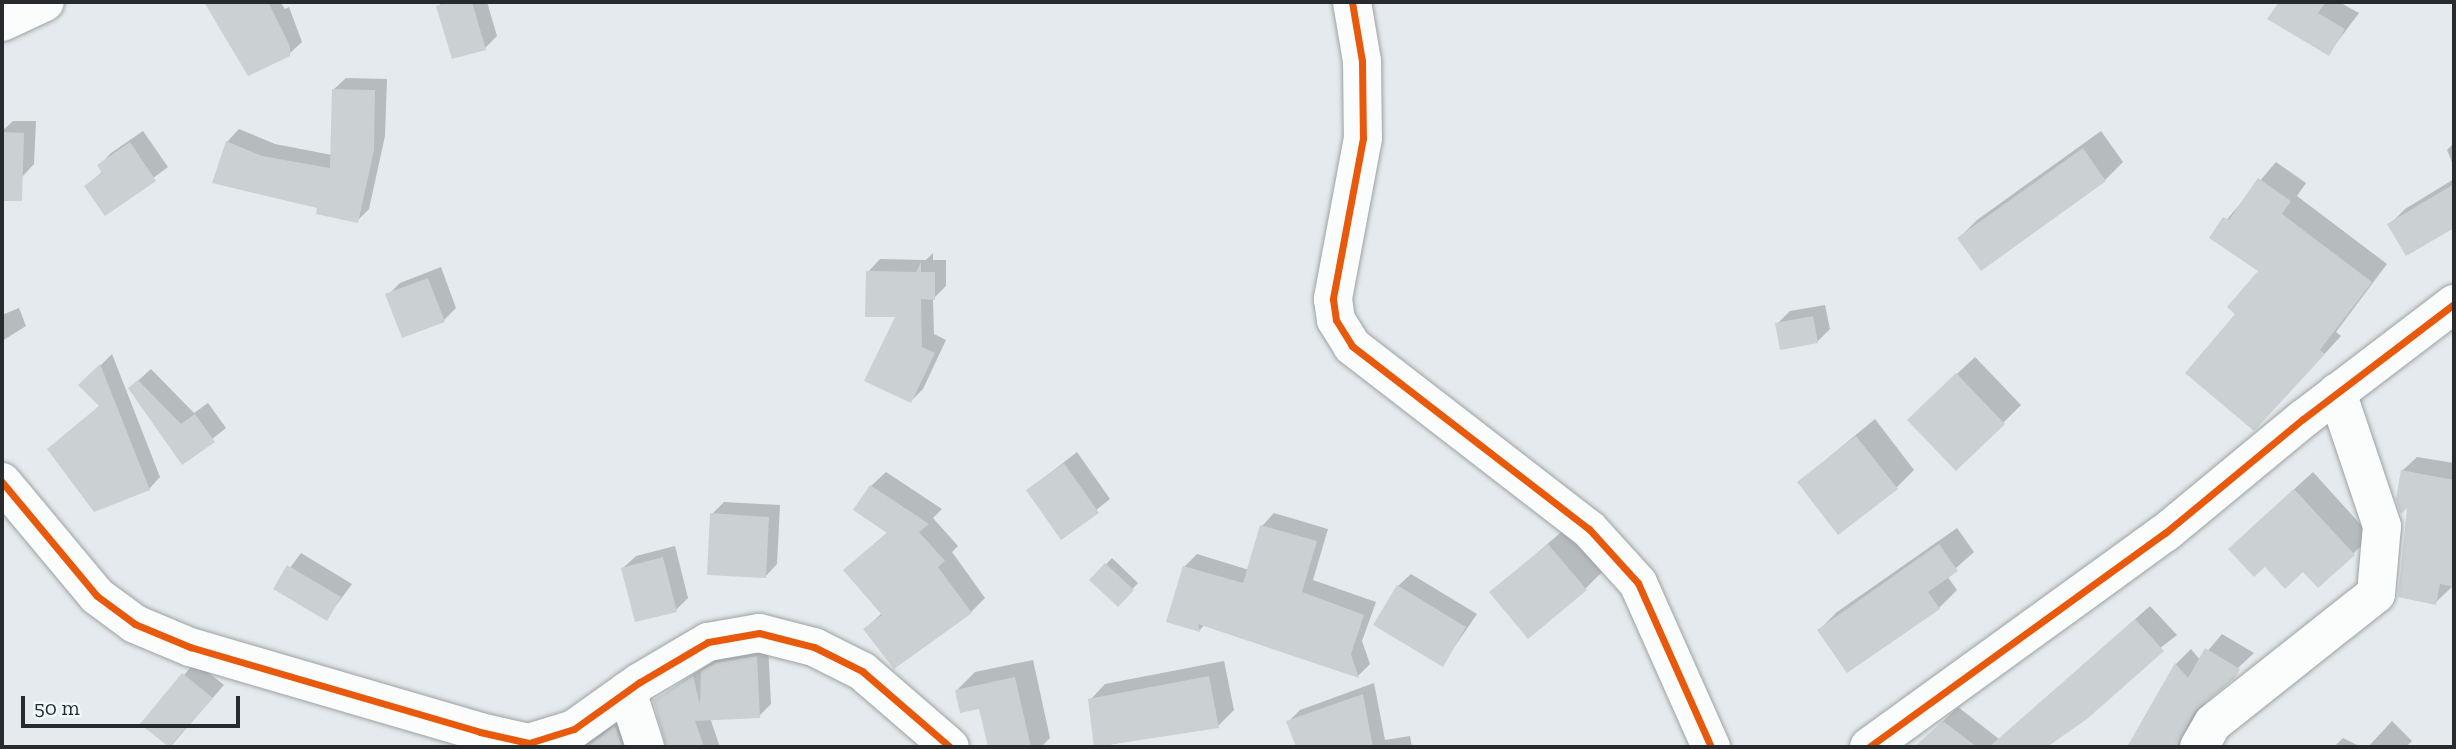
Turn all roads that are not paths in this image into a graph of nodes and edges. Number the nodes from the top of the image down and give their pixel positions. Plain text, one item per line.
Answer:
1 (45, 2) edge
2 (1352, 2) edge
3 (2, 22) edge
4 (2454, 304) edge
5 (2337, 392) junction
6 (2, 482) edge
7 (627, 691) junction
8 (547, 742) edge
9 (645, 747) edge
10 (950, 747) edge
11 (1712, 747) edge
12 (1869, 747) edge
13 (2199, 747) edge

1 - 3 street
2 - 11 street
4 - 5 street
5 - 12 street
5 - 13 street
6 - 8 street
7 - 8 street
7 - 9 street
7 - 10 street

